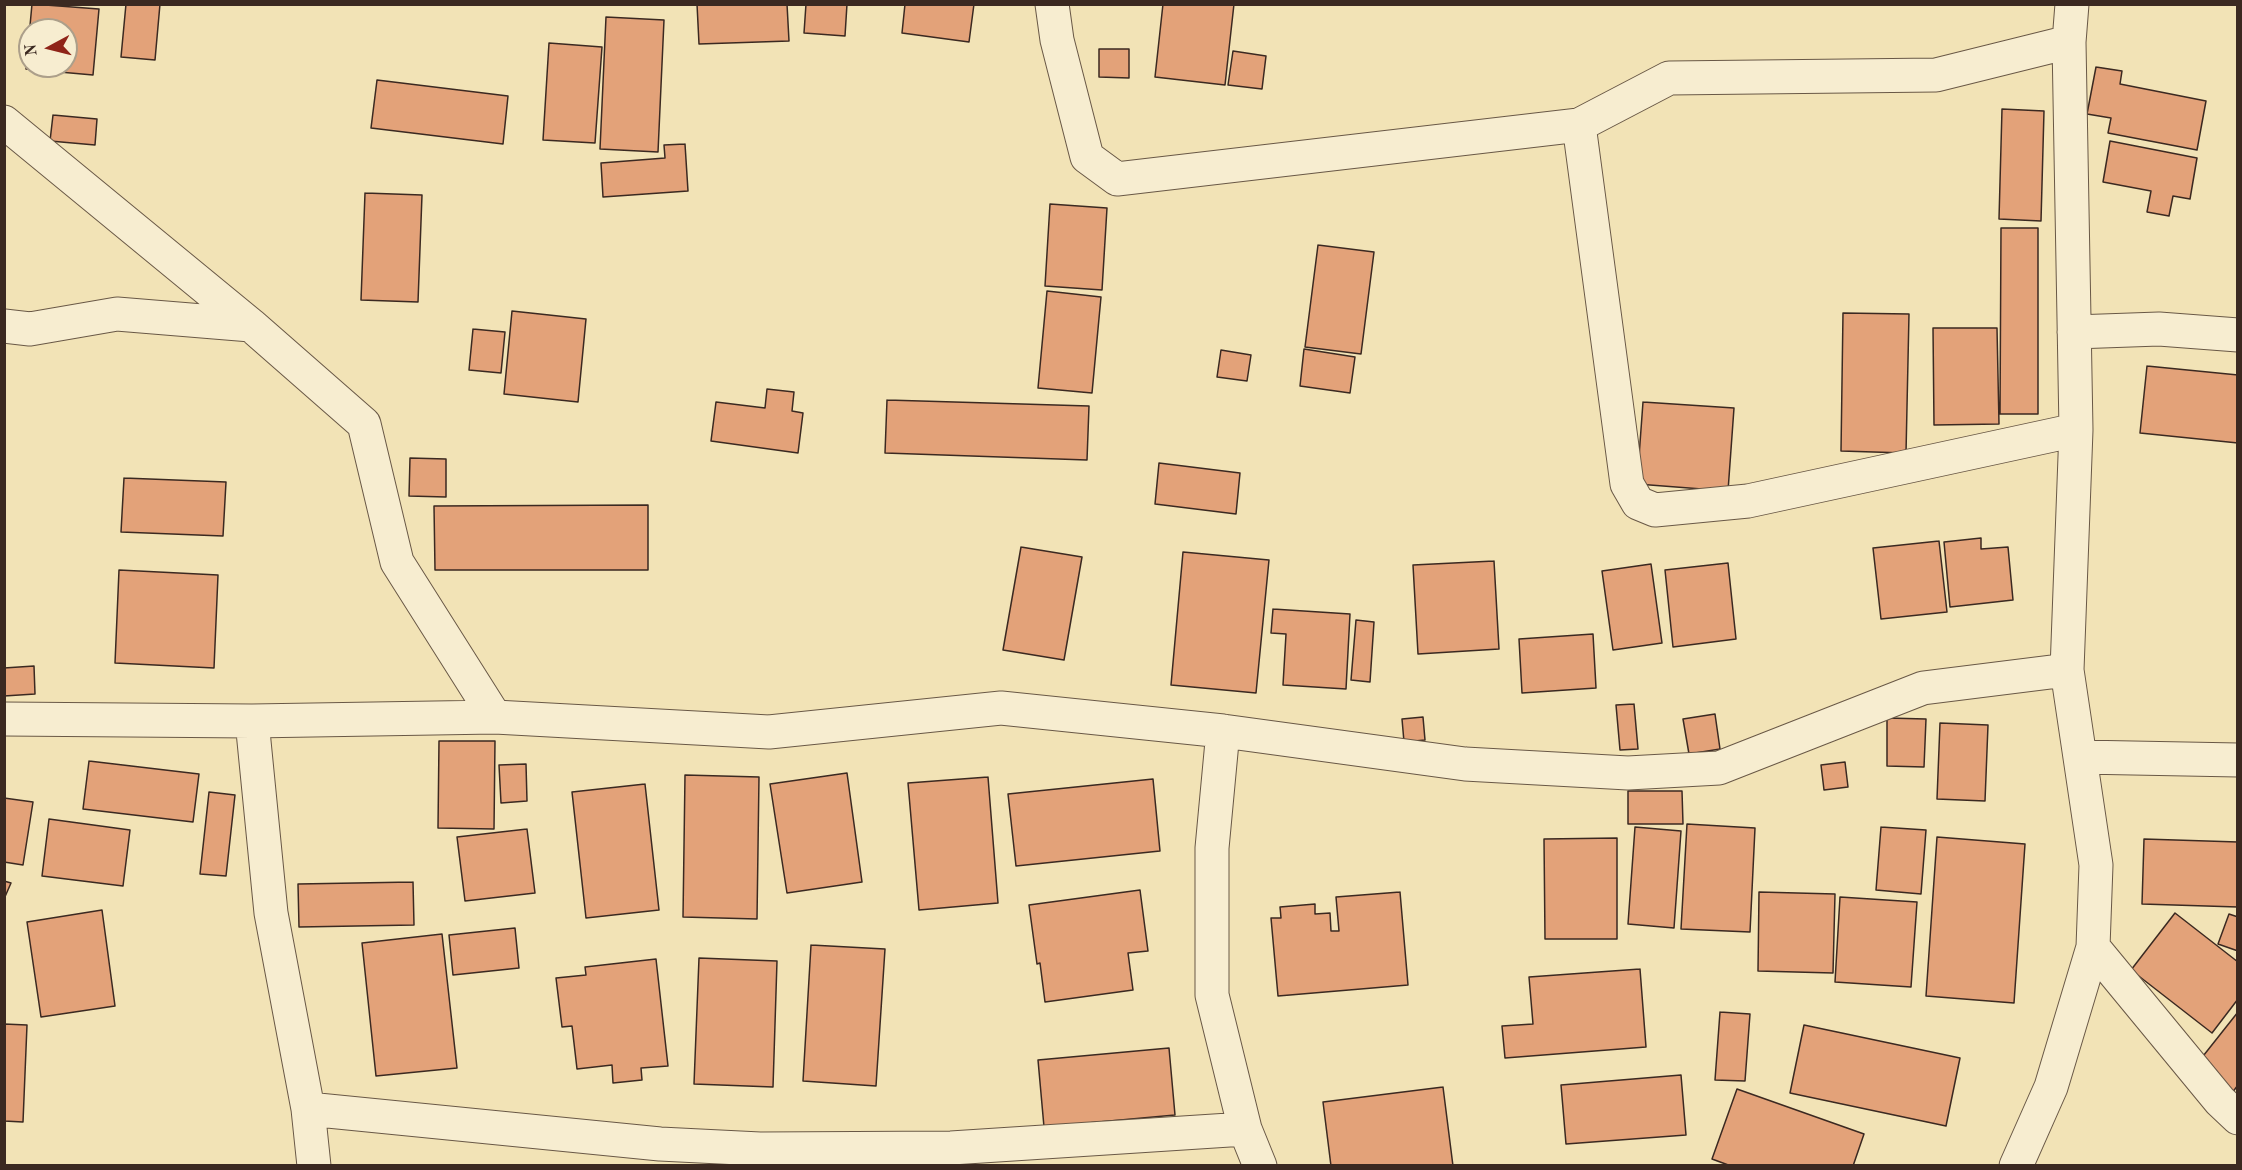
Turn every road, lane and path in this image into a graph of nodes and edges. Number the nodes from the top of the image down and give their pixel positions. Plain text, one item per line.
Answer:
1 (1052, 4) edge
2 (2072, 4) edge
3 (2068, 42) junction
4 (4, 122) edge
5 (1579, 125) junction
6 (251, 325) junction
7 (4, 326) edge
8 (2074, 332) junction
9 (2238, 335) edge
10 (2076, 430) junction
11 (2067, 670) junction
12 (495, 717) junction
13 (4, 719) edge
14 (252, 721) junction
15 (1223, 731) junction
16 (2080, 757) junction
17 (2238, 760) edge
18 (2093, 947) junction
19 (308, 1109) junction
20 (2238, 1118) edge
21 (1245, 1129) junction
22 (761, 1157) edge
23 (314, 1166) edge
24 (1260, 1166) edge
25 (2016, 1166) edge

1 - 5 street
2 - 3 street
3 - 5 street
3 - 8 street
4 - 6 street
5 - 10 street
6 - 7 street
6 - 12 street
8 - 9 street
8 - 10 street
10 - 11 street
11 - 15 street
11 - 16 street
12 - 14 street
12 - 15 street
13 - 14 street
14 - 19 street
15 - 21 street
16 - 17 street
16 - 18 street
18 - 20 street
18 - 25 street
19 - 22 street
19 - 23 street
21 - 22 street
21 - 24 street

